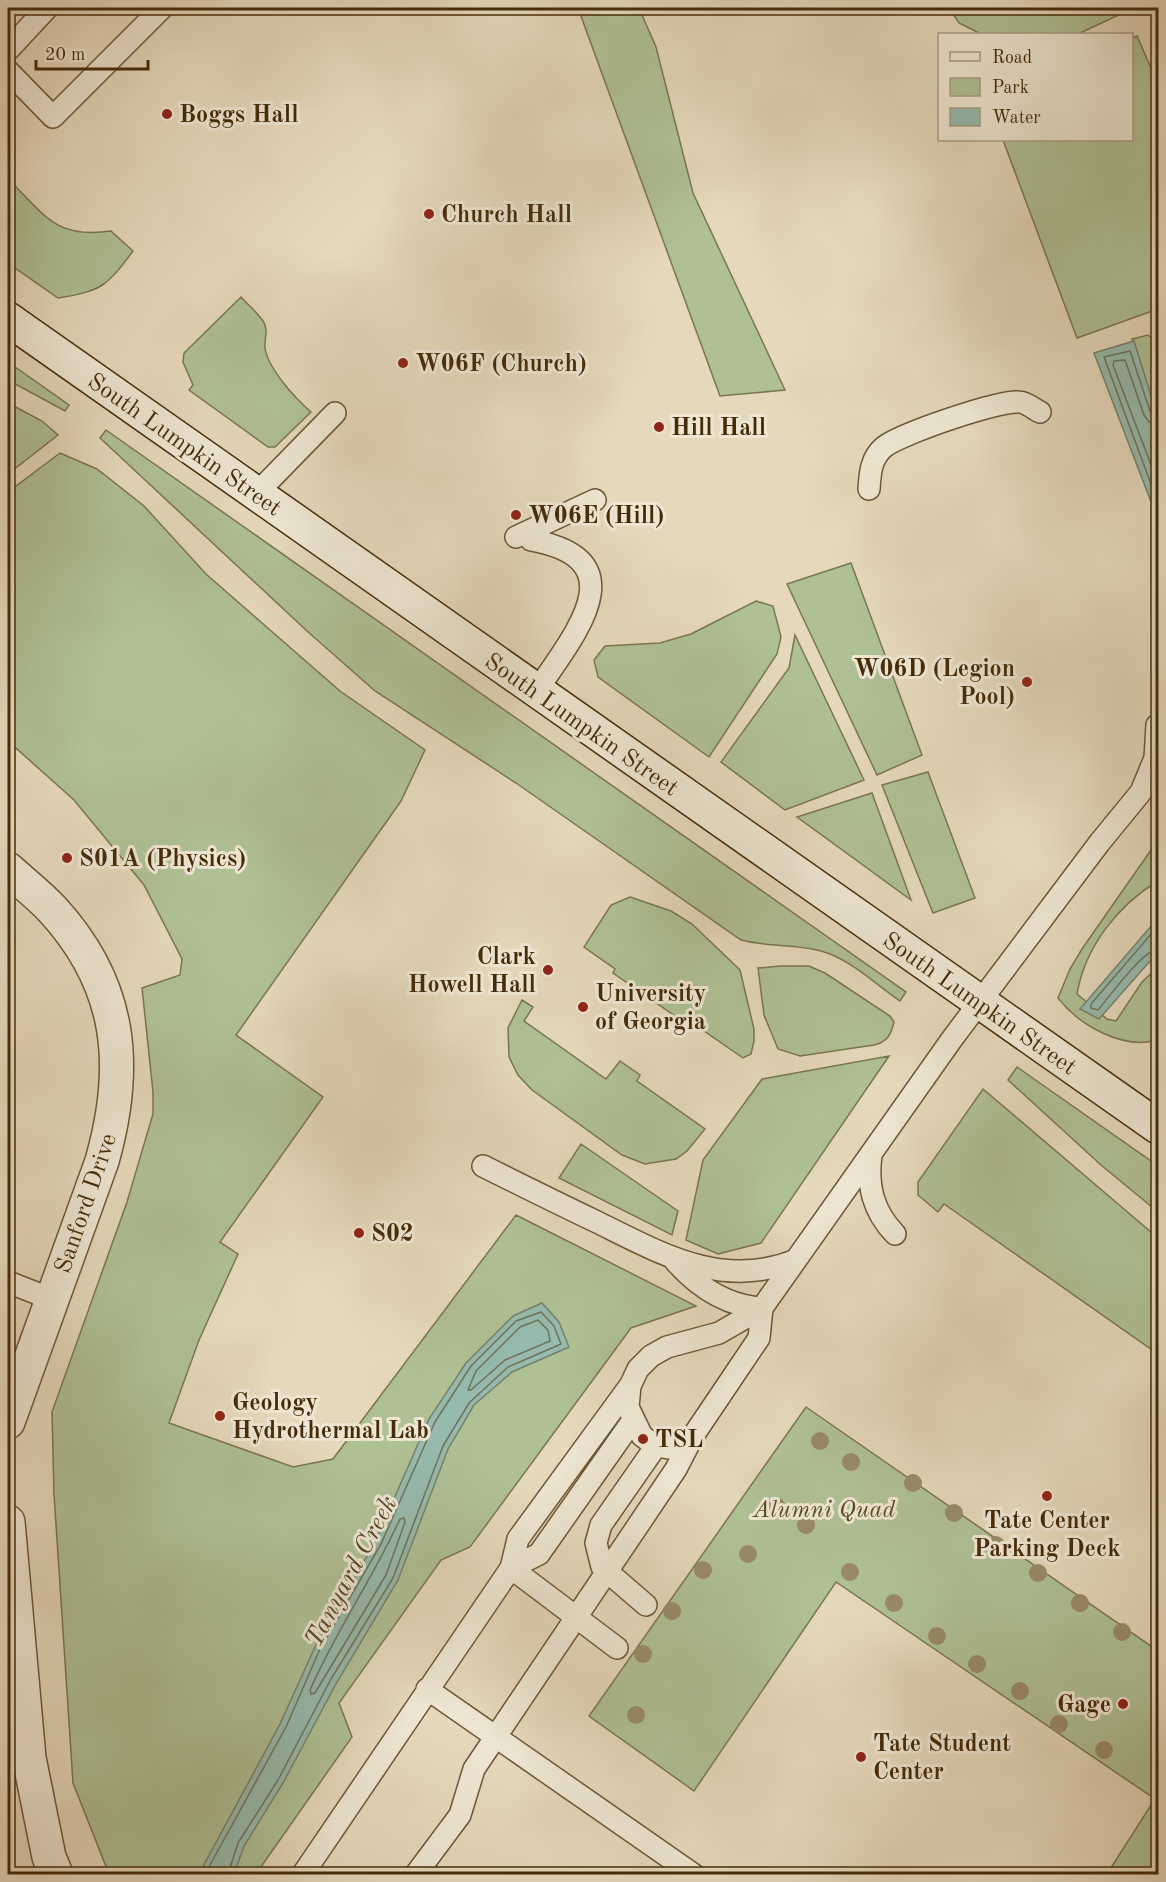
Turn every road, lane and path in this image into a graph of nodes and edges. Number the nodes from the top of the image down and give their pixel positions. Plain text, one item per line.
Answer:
1 (47, 8) edge
2 (162, 8) edge
3 (8, 50) edge
4 (8, 71) edge
5 (8, 320) edge
6 (1040, 412) dead end
7 (335, 413) dead end
8 (869, 489) dead end
9 (256, 494) junction
10 (595, 500) dead end
11 (536, 692) junction
12 (1157, 725) dead end
13 (8, 869) edge
14 (978, 1003) junction
15 (1158, 1127) edge
16 (871, 1154) junction
17 (483, 1166) dead end
18 (895, 1234) dead end
19 (674, 1260) junction
20 (796, 1260) junction
21 (8, 1282) edge
22 (51, 1299) junction
23 (762, 1308) junction
24 (630, 1386) junction
25 (633, 1420) junction
26 (8, 1422) edge
27 (693, 1436) junction
28 (656, 1446) junction
29 (8, 1522) edge
30 (511, 1568) junction
31 (608, 1573) junction
32 (646, 1605) dead end
33 (577, 1617) junction
34 (617, 1648) dead end
35 (427, 1689) junction
36 (496, 1737) junction
37 (53, 1866) edge
38 (421, 1872) edge
39 (303, 1875) edge
40 (693, 1875) edge

1 - 3 lane
2 - 4 lane
5 - 9 main road, South Lumpkin Street
6 - 8 lane
7 - 9 lane
9 - 11 main road, South Lumpkin Street
10 - 11 lane
11 - 14 main road, South Lumpkin Street
12 - 14 lane
13 - 22 main road, Sanford Drive
14 - 15 main road, South Lumpkin Street
14 - 16 lane
16 - 18 lane
16 - 20 lane
17 - 19 lane
19 - 20 lane
19 - 23 lane
20 - 23 lane
21 - 22 lane
22 - 26 main road, Sanford Drive
23 - 24 lane
23 - 27 lane
24 - 25 lane
24 - 30 lane
25 - 28 lane
25 - 30 lane
27 - 28 lane
27 - 31 lane
28 - 31 lane
29 - 37 main road
30 - 33 lane
30 - 35 lane
31 - 32 lane
31 - 33 lane
33 - 34 lane
33 - 36 lane
35 - 36 lane
35 - 39 lane
36 - 38 lane
36 - 40 lane

